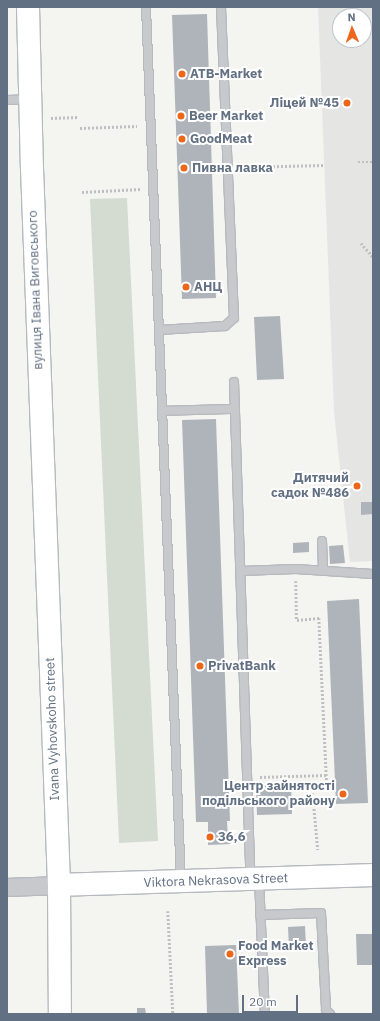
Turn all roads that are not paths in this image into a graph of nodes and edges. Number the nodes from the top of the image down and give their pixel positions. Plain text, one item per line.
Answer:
1 (28, 7) edge
2 (146, 7) edge
3 (222, 7) edge
4 (30, 99) junction
5 (7, 100) edge
6 (158, 330) junction
7 (234, 382) dead end
8 (235, 409) junction
9 (162, 411) junction
10 (322, 541) dead end
11 (323, 570) junction
12 (241, 571) junction
13 (373, 574) edge
14 (373, 876) edge
15 (255, 879) junction
16 (181, 882) junction
17 (59, 885) junction
18 (7, 887) edge
19 (260, 915) junction
20 (60, 1014) edge
21 (264, 1014) edge
22 (330, 1014) edge

1 - 4 main road
2 - 6 lane
3 - 6 lane
4 - 5 lane
4 - 17 main road, Ivana Vyhovskoho street
6 - 9 lane
7 - 8 lane
8 - 9 lane
8 - 12 lane
9 - 16 lane
10 - 11 lane
11 - 12 lane
11 - 13 lane
12 - 15 lane
14 - 15 main road, Viktora Nekrasova Street
15 - 16 main road, Viktora Nekrasova Street
15 - 19 lane
16 - 17 main road, Viktora Nekrasova Street
17 - 18 street
17 - 20 main road
19 - 21 lane
19 - 22 lane

